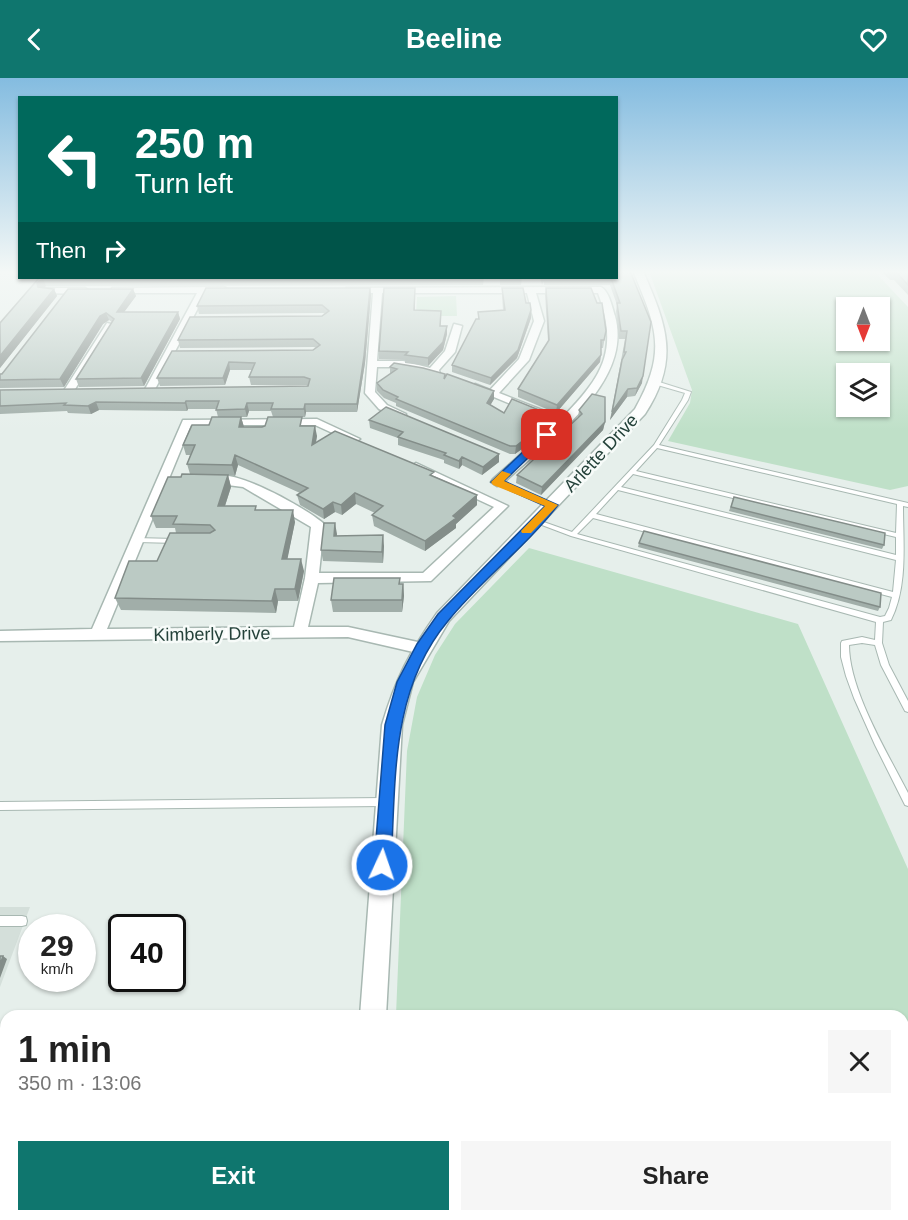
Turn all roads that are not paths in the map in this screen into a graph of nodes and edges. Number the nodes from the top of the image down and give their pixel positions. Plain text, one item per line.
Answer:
1 (185, 324) edge
2 (376, 324) edge
3 (539, 324) edge
4 (612, 324) edge
5 (660, 324) edge
6 (110, 326) edge
7 (457, 326) dead end
8 (170, 353) junction
9 (181, 353) edge
10 (374, 364) junction
11 (432, 371) junction
12 (656, 383) junction
13 (161, 391) edge
14 (68, 392) edge
15 (492, 394) junction
16 (414, 420) edge
17 (562, 422) junction
18 (656, 446) junction
19 (371, 447) edge
20 (404, 462) edge
21 (632, 472) junction
22 (197, 479) edge
23 (497, 482) joint
24 (617, 488) junction
25 (900, 503) junction
26 (553, 505) junction
27 (908, 505) edge
28 (591, 515) junction
29 (536, 521) junction
30 (573, 535) junction
31 (899, 536) junction
32 (137, 540) junction
33 (181, 541) edge
34 (898, 558) junction
35 (897, 576) junction
36 (312, 578) junction
37 (908, 578) edge
38 (895, 595) junction
39 (880, 620) junction
40 (300, 632) junction
41 (0, 636) edge
42 (97, 636) junction
43 (878, 643) junction
44 (422, 648) junction
45 (907, 706) edge
46 (386, 802) junction
47 (908, 802) edge
48 (0, 806) edge
49 (0, 921) edge
50 (18, 921) edge
51 (373, 1010) edge

1 - 8 street
2 - 10 street
3 - 15 street
4 - 17 street
5 - 12 street, Arlette Drive
6 - 14 street
7 - 11 street
8 - 9 street
8 - 13 street
10 - 11 street
10 - 16 street
11 - 15 street
12 - 18 lane
12 - 26 street, Arlette Drive
15 - 17 street
17 - 23 street
18 - 21 lane
18 - 25 lane
19 - 32 street
20 - 36 street
21 - 24 lane
21 - 31 lane
22 - 36 street
23 - 26 lane
24 - 28 lane
24 - 34 lane
25 - 27 lane
25 - 31 lane
26 - 29 street, Arlette Drive
28 - 30 lane
28 - 38 lane
29 - 30 lane
29 - 44 street, Arlette Drive
30 - 39 lane
31 - 34 lane
32 - 33 lane
32 - 42 street
34 - 35 lane
35 - 37 lane
35 - 38 lane
36 - 40 street
38 - 39 lane
39 - 43 lane
40 - 42 street, Kimberly Drive
40 - 44 street, Kimberly Drive
41 - 42 street, Kimberly Drive
43 - 45 lane
43 - 47 lane
44 - 46 street, Arlette Drive
46 - 48 lane
46 - 51 street, Arlette Drive
49 - 50 lane

